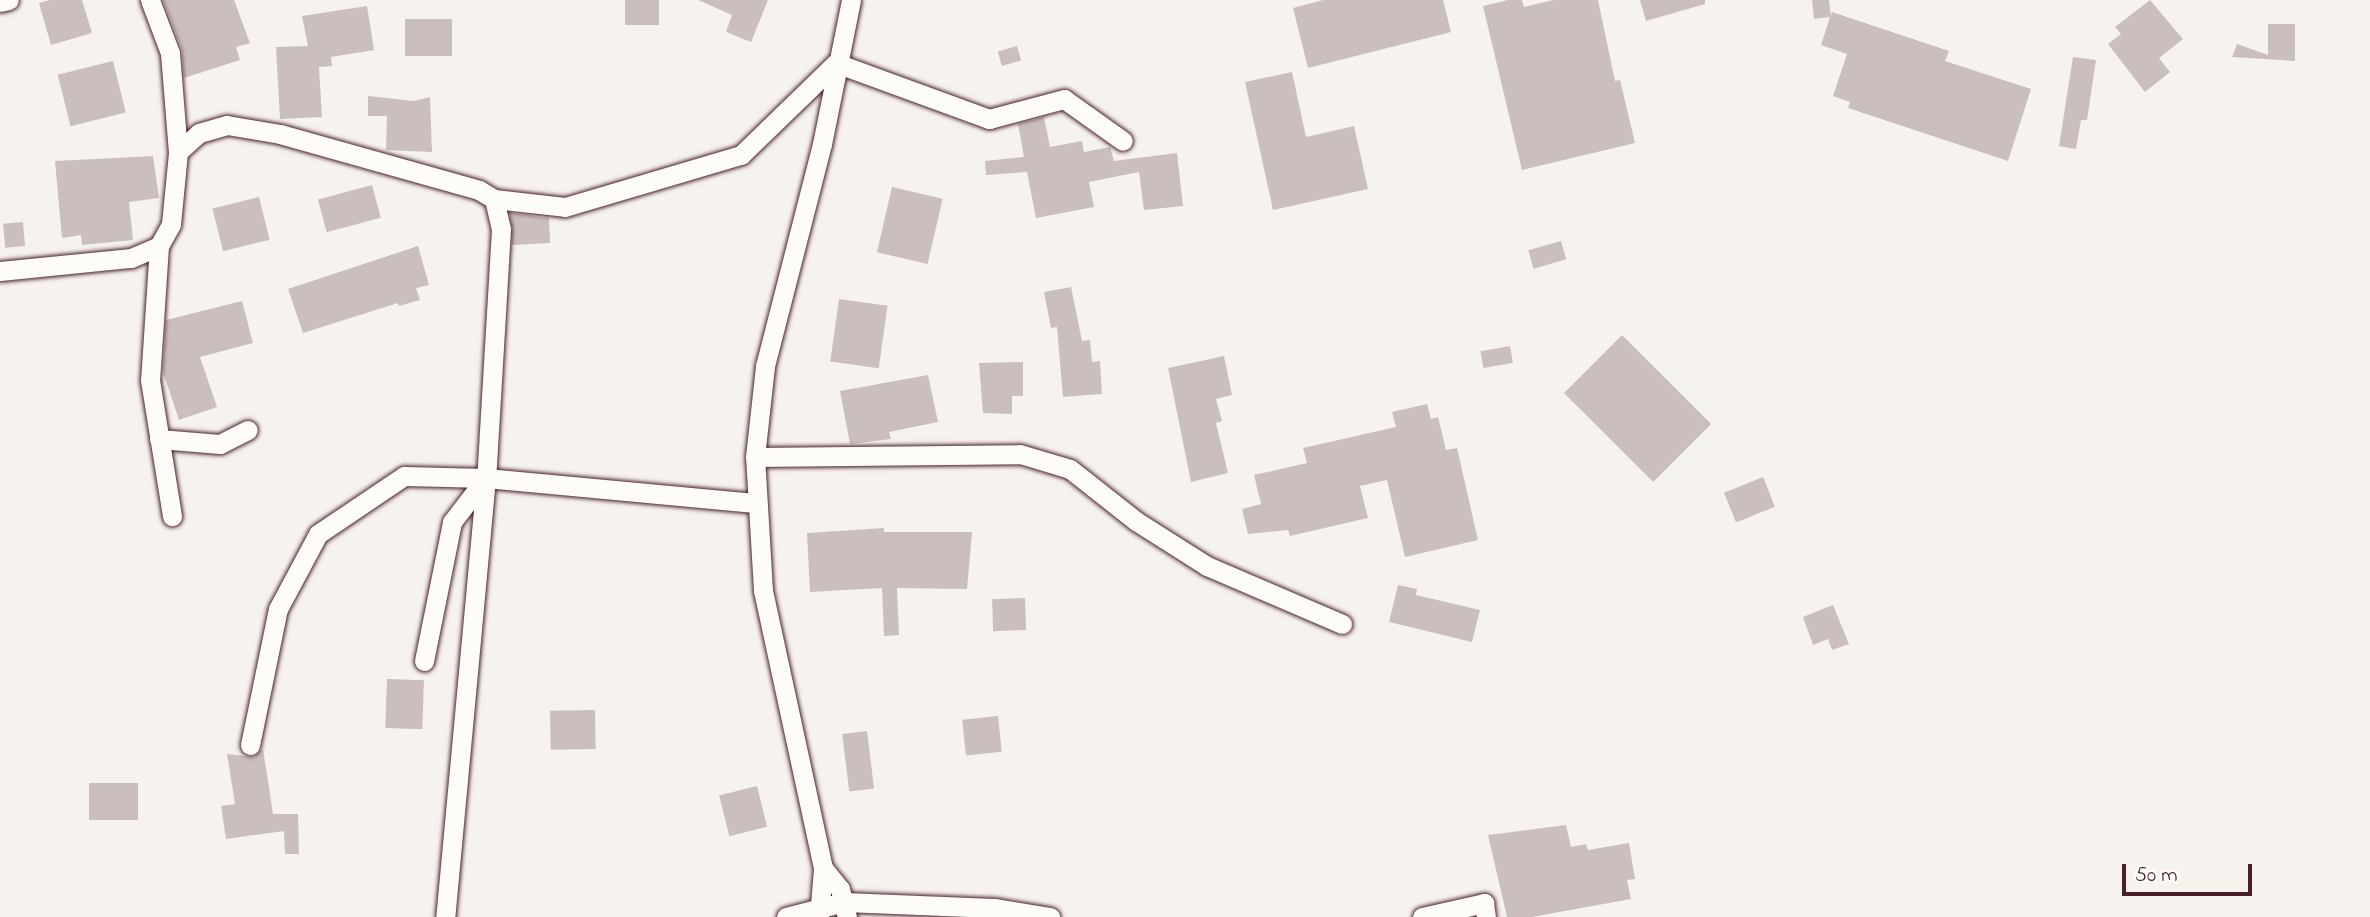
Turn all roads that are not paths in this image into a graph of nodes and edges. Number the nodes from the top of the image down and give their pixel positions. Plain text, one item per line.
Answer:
1 (9, 0) edge
2 (149, 0) edge
3 (851, 0) edge
4 (0, 2) edge
5 (836, 63) junction
6 (1123, 141) dead end
7 (178, 152) junction
8 (494, 199) junction
9 (159, 246) junction
10 (0, 271) edge
11 (248, 430) dead end
12 (159, 439) junction
13 (755, 457) junction
14 (486, 478) junction
15 (755, 503) junction
16 (172, 516) dead end
17 (1342, 624) dead end
18 (424, 661) dead end
19 (250, 745) dead end
20 (823, 868) junction
21 (846, 909) edge
22 (819, 911) edge
23 (994, 913) edge
24 (444, 917) edge
25 (786, 917) edge
26 (1050, 917) edge
27 (1422, 917) edge
28 (1486, 917) edge

1 - 4 street
2 - 7 street
3 - 5 street
5 - 6 street
5 - 8 street
5 - 13 street
7 - 8 street
7 - 9 street
8 - 14 street
9 - 10 street
9 - 12 street
11 - 12 street
12 - 16 street
13 - 15 street
13 - 17 street
14 - 15 street
14 - 18 street
14 - 19 street
14 - 24 street
15 - 20 street
20 - 21 street
20 - 22 street
21 - 22 street
21 - 23 street
22 - 25 street
23 - 26 street
27 - 28 street

